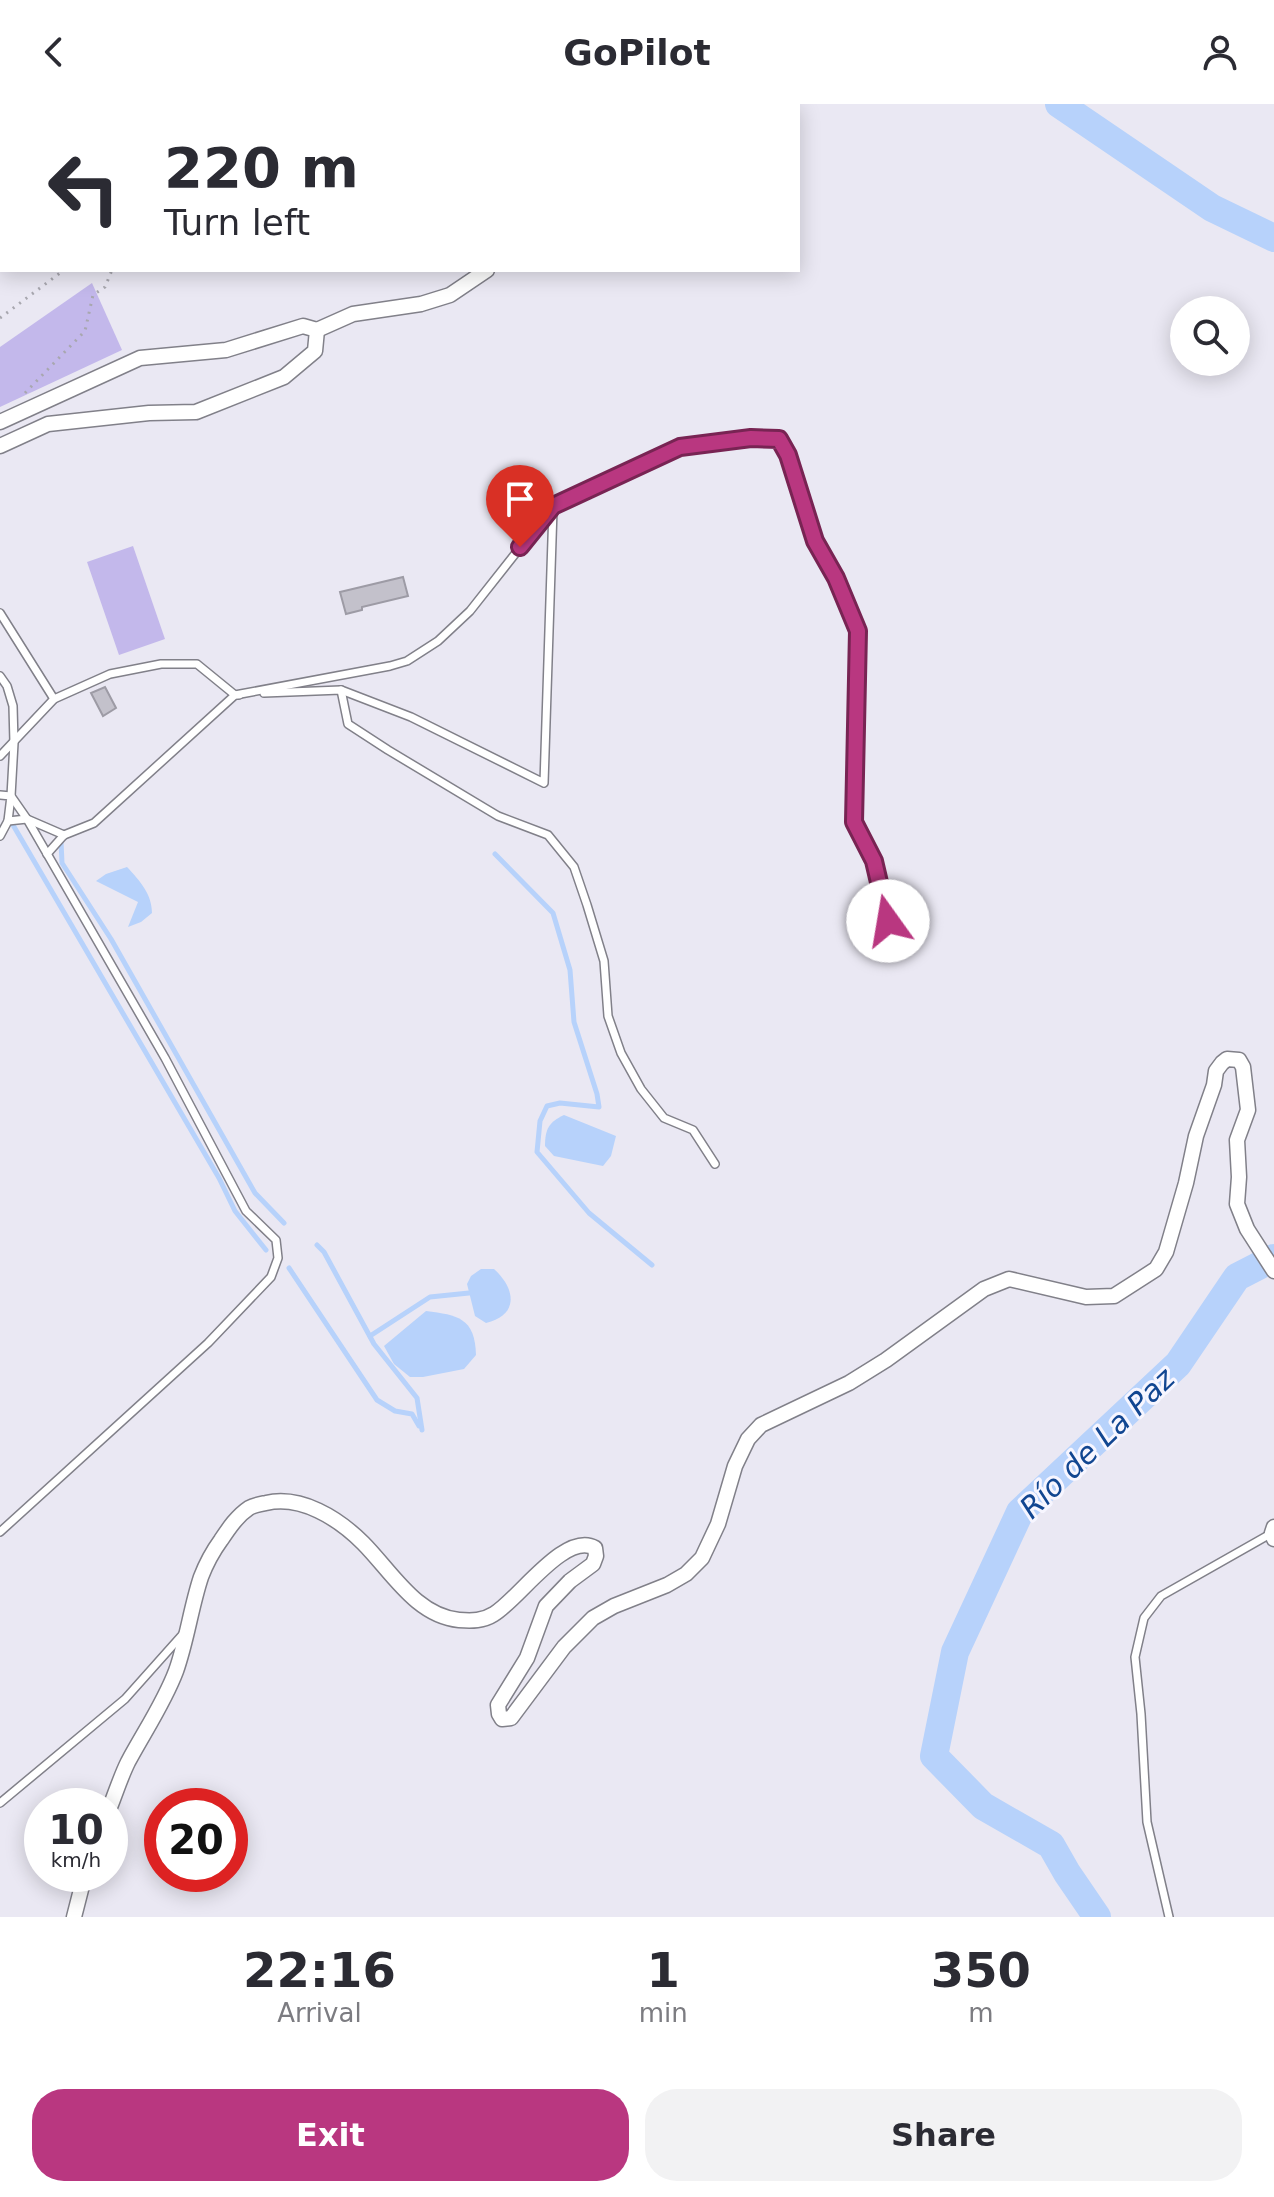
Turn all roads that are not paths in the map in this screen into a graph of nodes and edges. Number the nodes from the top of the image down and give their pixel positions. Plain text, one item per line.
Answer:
1 (484, 272) edge
2 (317, 330) junction
3 (0, 422) edge
4 (0, 446) edge
5 (553, 506) junction
6 (0, 613) edge
7 (0, 676) edge
8 (341, 690) junction
9 (235, 695) junction
10 (54, 699) junction
11 (14, 743) junction
12 (0, 756) edge
13 (0, 795) edge
14 (11, 796) junction
15 (27, 819) junction
16 (8, 821) junction
17 (64, 835) junction
18 (0, 836) edge
19 (47, 854) junction
20 (888, 921) dead end
21 (715, 1164) dead end
22 (1274, 1271) edge
23 (0, 1532) edge
24 (1273, 1533) edge
25 (188, 1628) junction
26 (117, 1788) edge
27 (0, 1803) edge
28 (80, 1892) edge
29 (74, 1917) edge
30 (1169, 1917) edge

1 - 2 street
2 - 3 street
2 - 4 street
5 - 8 lane
5 - 9 lane
5 - 20 lane
6 - 10 lane
7 - 11 lane
8 - 9 lane
8 - 21 lane
9 - 10 lane
9 - 17 lane
10 - 11 lane
11 - 12 lane
11 - 14 lane
13 - 14 lane
14 - 15 lane
14 - 16 lane
15 - 16 lane
15 - 17 lane
15 - 19 lane
16 - 18 lane
17 - 19 lane
19 - 23 lane
22 - 25 street
24 - 30 lane
25 - 26 street
25 - 27 lane
28 - 29 street

